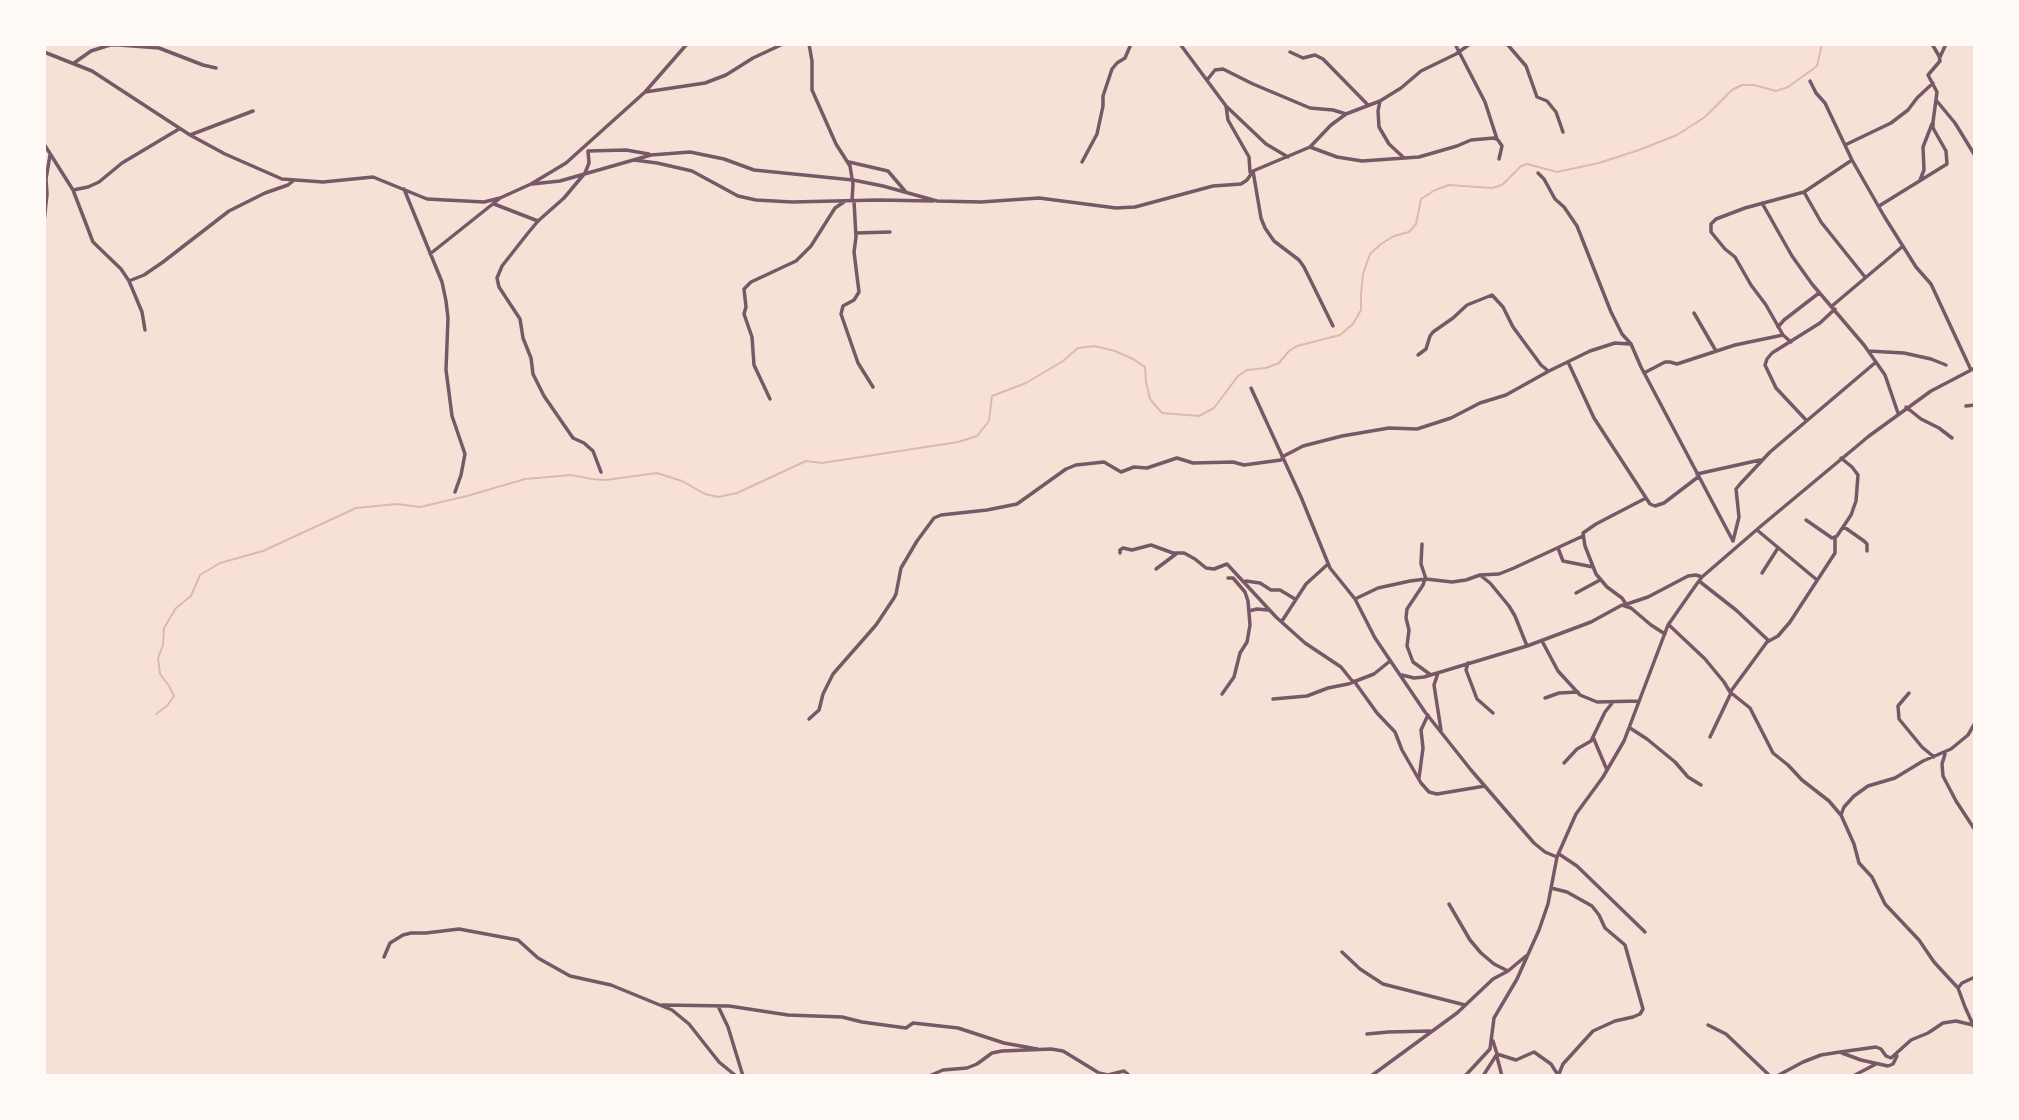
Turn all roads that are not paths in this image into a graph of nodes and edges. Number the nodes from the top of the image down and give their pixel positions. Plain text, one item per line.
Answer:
1 (118, 44) edge
2 (687, 44) edge
3 (783, 44) edge
4 (809, 44) edge
5 (1131, 44) edge
6 (1180, 44) edge
7 (1455, 44) edge
8 (1469, 44) edge
9 (1507, 44) edge
10 (1932, 44) edge
11 (1946, 44) edge
12 (44, 52) edge
13 (1290, 52) dead end
14 (1459, 52) junction
15 (1940, 57) junction
16 (74, 63) junction
17 (216, 68) dead end
18 (1207, 80) junction
19 (1810, 81) dead end
20 (1933, 83) junction
21 (645, 92) junction
22 (1936, 100) junction
23 (1380, 101) junction
24 (1368, 104) junction
25 (1226, 106) junction
26 (253, 111) dead end
27 (1346, 114) junction
28 (1933, 122) junction
29 (179, 129) junction
30 (1563, 132) dead end
31 (190, 135) junction
32 (1497, 139) junction
33 (44, 144) edge
34 (1845, 145) junction
35 (1310, 147) junction
36 (585, 150) junction
37 (51, 153) junction
38 (1974, 154) edge
39 (651, 155) junction
40 (1288, 157) junction
41 (1405, 158) junction
42 (1499, 159) dead end
43 (632, 160) junction
44 (1852, 160) junction
45 (849, 162) junction
46 (1082, 162) dead end
47 (585, 173) junction
48 (1252, 173) junction
49 (1538, 173) dead end
50 (45, 175) edge
51 (294, 180) junction
52 (853, 180) junction
53 (1919, 182) junction
54 (532, 184) junction
55 (404, 189) junction
56 (73, 190) junction
57 (1804, 192) junction
58 (907, 193) junction
59 (500, 198) junction
60 (846, 201) junction
61 (853, 201) junction
62 (937, 201) junction
63 (1762, 202) junction
64 (494, 204) junction
65 (1879, 206) junction
66 (538, 221) junction
67 (44, 222) edge
68 (890, 232) dead end
69 (856, 233) junction
70 (1904, 246) junction
71 (430, 254) junction
72 (44, 262) edge
73 (44, 277) edge
74 (1865, 277) junction
75 (129, 281) junction
76 (1819, 293) junction
77 (1833, 307) junction
78 (1694, 313) dead end
79 (1333, 326) dead end
80 (1778, 327) junction
81 (145, 330) dead end
82 (1783, 335) junction
83 (1791, 342) junction
84 (1631, 344) junction
85 (1716, 351) junction
86 (1868, 351) junction
87 (1418, 355) dead end
88 (1568, 362) junction
89 (1876, 362) junction
90 (1946, 365) dead end
91 (1974, 369) edge
92 (1549, 371) junction
93 (1644, 373) junction
94 (1975, 374) edge
95 (873, 387) dead end
96 (1251, 388) dead end
97 (770, 399) dead end
98 (1975, 405) edge
99 (1966, 406) dead end
100 (1906, 407) junction
101 (1898, 413) junction
102 (1807, 420) junction
103 (1952, 438) dead end
104 (1841, 458) junction
105 (1282, 459) junction
106 (1762, 459) junction
107 (601, 472) dead end
108 (1698, 475) junction
109 (455, 492) dead end
110 (1646, 498) junction
111 (1806, 520) dead end
112 (1844, 527) junction
113 (1756, 530) junction
114 (1583, 536) junction
115 (1835, 538) junction
116 (1733, 541) junction
117 (1422, 544) dead end
118 (1558, 548) junction
119 (1777, 548) junction
120 (1733, 550) junction
121 (1867, 551) dead end
122 (1178, 553) junction
123 (1120, 554) dead end
124 (1328, 564) junction
125 (1592, 567) junction
126 (1156, 569) dead end
127 (1762, 573) dead end
128 (1480, 575) junction
129 (1228, 578) dead end
130 (1425, 579) junction
131 (1701, 579) junction
132 (1243, 580) junction
133 (1600, 580) junction
134 (1817, 580) junction
135 (1576, 593) dead end
136 (1295, 599) junction
137 (1355, 599) junction
138 (1628, 606) junction
139 (1269, 610) junction
140 (1249, 611) junction
141 (1282, 622) junction
142 (1668, 625) junction
143 (1665, 634) junction
144 (1542, 641) junction
145 (1769, 641) junction
146 (1527, 646) junction
147 (1390, 661) junction
148 (1468, 663) junction
149 (1439, 672) junction
150 (1400, 675) junction
151 (1431, 675) junction
152 (1354, 682) junction
153 (1578, 692) junction
154 (1731, 693) junction
155 (1222, 694) dead end
156 (1909, 694) dead end
157 (1545, 698) dead end
158 (1273, 699) dead end
159 (1640, 701) junction
160 (1613, 702) junction
161 (1493, 713) dead end
162 (1427, 715) junction
163 (808, 719) dead end
164 (1975, 723) edge
165 (1630, 728) junction
166 (1442, 733) junction
167 (1593, 737) junction
168 (1710, 737) dead end
169 (1945, 752) junction
170 (1934, 757) junction
171 (1564, 763) dead end
172 (1607, 770) junction
173 (1419, 780) junction
174 (1485, 786) junction
175 (1701, 786) dead end
176 (1841, 815) junction
177 (1975, 830) edge
178 (1558, 856) junction
179 (1551, 888) junction
180 (1449, 904) dead end
181 (1645, 932) dead end
182 (1342, 952) dead end
183 (1529, 954) junction
184 (384, 957) dead end
185 (1508, 971) junction
186 (1975, 978) edge
187 (1958, 988) junction
188 (660, 1005) junction
189 (1465, 1005) junction
190 (718, 1006) junction
191 (1708, 1025) dead end
192 (1974, 1027) edge
193 (1432, 1031) junction
194 (1367, 1034) dead end
195 (1492, 1039) junction
196 (1037, 1049) junction
197 (1840, 1052) junction
198 (1898, 1053) junction
199 (1497, 1055) junction
200 (1878, 1063) junction
201 (736, 1076) edge
202 (743, 1076) edge
203 (929, 1076) edge
204 (1130, 1076) edge
205 (1371, 1076) edge
206 (1465, 1076) edge
207 (1483, 1076) edge
208 (1502, 1076) edge
209 (1558, 1076) edge
210 (1770, 1076) edge
211 (1777, 1076) edge
212 (1853, 1076) edge

1 - 16 street
1 - 17 street
2 - 21 street
3 - 21 street
4 - 45 street
5 - 46 street
6 - 18 street
7 - 14 street
8 - 14 street
9 - 30 street
10 - 15 street
11 - 15 street
12 - 16 street
13 - 24 street
14 - 23 street
14 - 32 street
15 - 20 street
16 - 29 street
18 - 25 street
18 - 27 street
19 - 34 street
20 - 22 street
20 - 34 street
21 - 36 street
22 - 28 street
22 - 38 street
23 - 24 street
23 - 41 street
24 - 27 street
25 - 40 street
25 - 48 street
26 - 31 street
27 - 35 street
28 - 53 street
28 - 53 street
29 - 31 street
29 - 56 street
31 - 51 street
32 - 41 street
32 - 42 street
33 - 37 street
34 - 44 street
35 - 40 street
35 - 41 street
36 - 39 street
36 - 47 street
36 - 54 street
37 - 50 street
37 - 56 street
39 - 43 street
39 - 52 street
40 - 48 street
43 - 47 street
43 - 60 street
44 - 57 street
44 - 65 street
45 - 52 street
45 - 58 street
47 - 54 street
47 - 66 street
48 - 62 street
48 - 79 street
49 - 84 street
50 - 67 street
51 - 55 street
51 - 75 street
52 - 58 street
52 - 61 street
53 - 65 street
54 - 59 street
55 - 59 street
55 - 71 street
56 - 75 street
57 - 63 street
57 - 74 street
58 - 62 street
59 - 64 street
60 - 61 street
60 - 97 street
61 - 62 street
61 - 69 street
63 - 76 street
63 - 80 street
64 - 66 street
64 - 71 street
65 - 70 street
66 - 107 street
68 - 69 street
69 - 95 street
70 - 74 street
70 - 91 street
71 - 109 street
72 - 73 street
74 - 77 street
75 - 81 street
76 - 77 street
76 - 80 street
77 - 83 street
77 - 86 street
78 - 85 street
80 - 82 street
82 - 83 street
82 - 85 street
83 - 102 street
84 - 88 street
84 - 93 street
85 - 93 street
86 - 89 street
86 - 90 street
87 - 92 street
88 - 92 street
88 - 110 street
89 - 101 street
89 - 102 street
91 - 94 street
91 - 100 street
92 - 105 street
93 - 108 street
96 - 105 street
98 - 99 street
100 - 101 street
100 - 103 street
101 - 104 street
102 - 106 street
104 - 112 street
104 - 113 street
105 - 124 street
105 - 163 street
106 - 108 street
106 - 116 street
108 - 110 street
108 - 116 street
110 - 114 street
111 - 115 street
112 - 115 street
112 - 121 street
113 - 119 street
113 - 120 street
114 - 118 street
114 - 125 street
115 - 134 street
116 - 120 street
117 - 130 street
118 - 125 street
118 - 128 street
119 - 127 street
119 - 134 street
120 - 131 street
122 - 123 street
122 - 126 street
122 - 132 street
124 - 136 street
124 - 137 street
125 - 133 street
128 - 130 street
128 - 146 street
129 - 140 street
130 - 137 street
130 - 151 street
131 - 138 street
131 - 142 street
131 - 145 street
132 - 136 street
132 - 139 street
133 - 135 street
133 - 138 street
134 - 145 street
136 - 141 street
137 - 147 street
138 - 143 street
138 - 144 street
139 - 140 street
139 - 141 street
140 - 155 street
141 - 152 street
142 - 143 street
142 - 154 street
143 - 159 street
144 - 146 street
144 - 153 street
145 - 154 street
146 - 148 street
147 - 150 street
147 - 152 street
148 - 149 street
148 - 161 street
149 - 151 street
149 - 166 street
150 - 151 street
150 - 162 street
152 - 158 street
152 - 173 street
153 - 157 street
153 - 160 street
154 - 168 street
154 - 176 street
156 - 170 street
159 - 160 street
159 - 165 street
160 - 167 street
162 - 166 street
162 - 173 street
164 - 169 street
165 - 172 street
165 - 175 street
166 - 174 street
167 - 171 street
167 - 172 street
169 - 170 street
169 - 177 street
170 - 176 street
172 - 178 street
173 - 174 street
174 - 178 street
176 - 187 street
178 - 179 street
178 - 181 street
179 - 183 street
179 - 209 street
180 - 185 street
182 - 189 street
183 - 185 street
183 - 195 street
184 - 188 street
185 - 189 street
186 - 187 street
187 - 192 street
188 - 190 street
188 - 201 street
189 - 193 street
190 - 196 street
190 - 202 street
191 - 210 street
192 - 198 street
193 - 194 street
193 - 205 street
195 - 199 street
195 - 206 street
196 - 203 street
196 - 204 street
197 - 198 street
197 - 200 street
197 - 211 street
198 - 200 street
199 - 207 street
199 - 208 street
199 - 209 street
200 - 212 street

